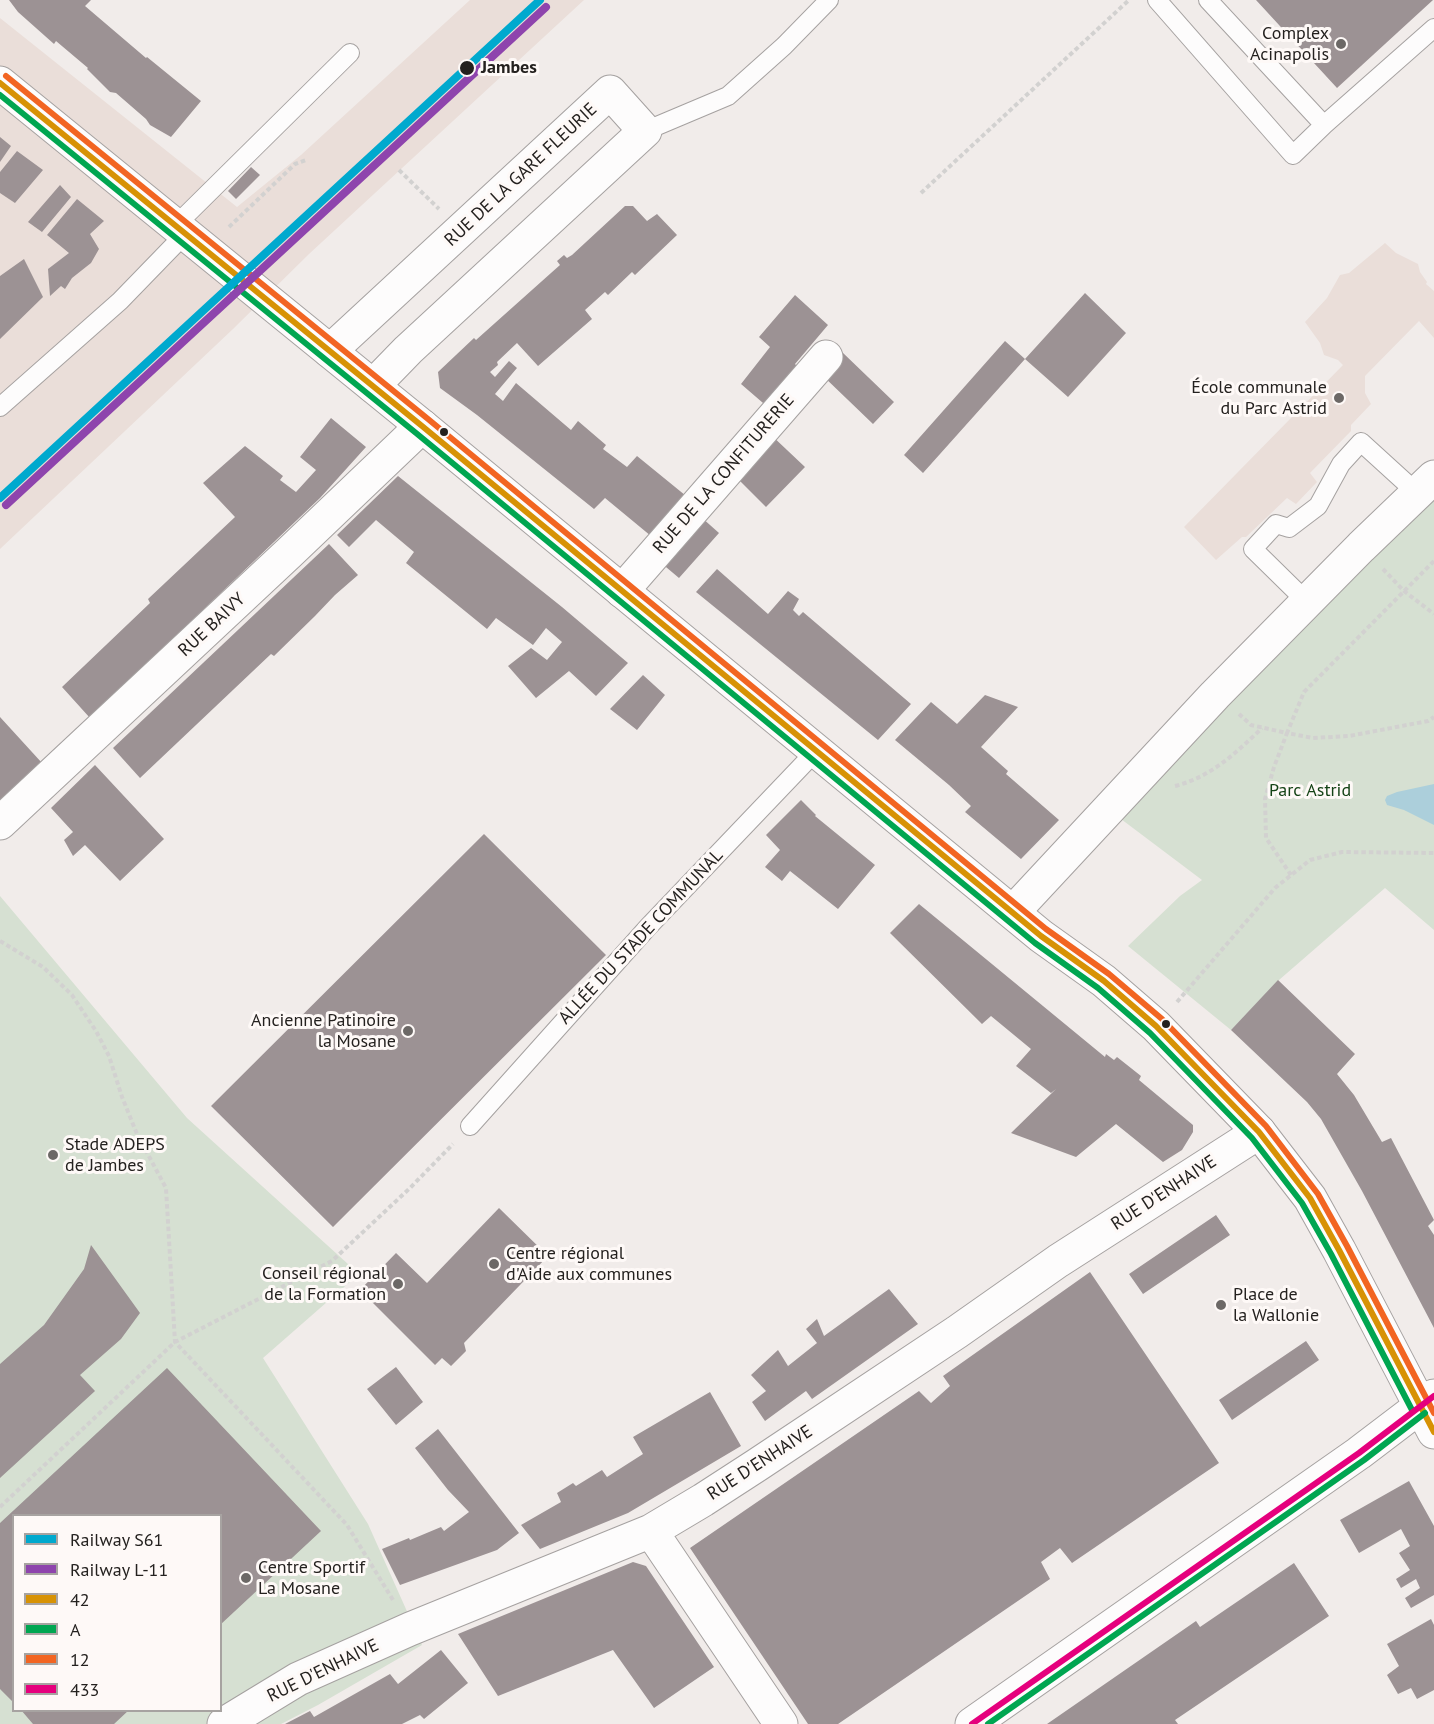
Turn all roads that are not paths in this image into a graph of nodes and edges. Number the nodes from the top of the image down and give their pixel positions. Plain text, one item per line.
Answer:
1 (829, 0) edge
2 (1157, 0) edge
3 (1208, 0) edge
4 (1434, 28) edge
5 (350, 53) dead end
6 (0, 83) edge
7 (1324, 125) junction
8 (645, 131) junction
9 (188, 237) junction
10 (330, 351) junction
11 (826, 357) dead end
12 (373, 386) junction
13 (0, 407) edge
14 (422, 426) junction
15 (1426, 485) edge
16 (622, 591) junction
17 (1307, 602) junction
18 (816, 751) junction
19 (0, 823) edge
20 (1012, 912) junction
21 (470, 1126) road end
22 (1259, 1132) junction
23 (1429, 1411) edge
24 (651, 1531) junction
25 (224, 1724) edge
26 (780, 1724) edge
27 (972, 1724) edge

1 - 8 lane
2 - 7 lane
3 - 7 lane
4 - 7 lane
5 - 9 lane
6 - 9 street
8 - 10 street, RUE DE LA GARE FLEURIE
8 - 12 street
9 - 10 street
9 - 13 lane
10 - 12 street
11 - 16 street, RUE DE LA CONFITURERIE
12 - 14 street
14 - 16 street
14 - 19 street, RUE BAIVY
15 - 17 street
15 - 17 lane
16 - 18 street
17 - 20 street
18 - 20 street
18 - 21 lane, ALLÉE DU STADE COMMUNAL
20 - 22 street
22 - 23 street
22 - 24 street, RUE D'ENHAIVE
23 - 27 street
24 - 25 street, RUE D'ENHAIVE
24 - 26 street

